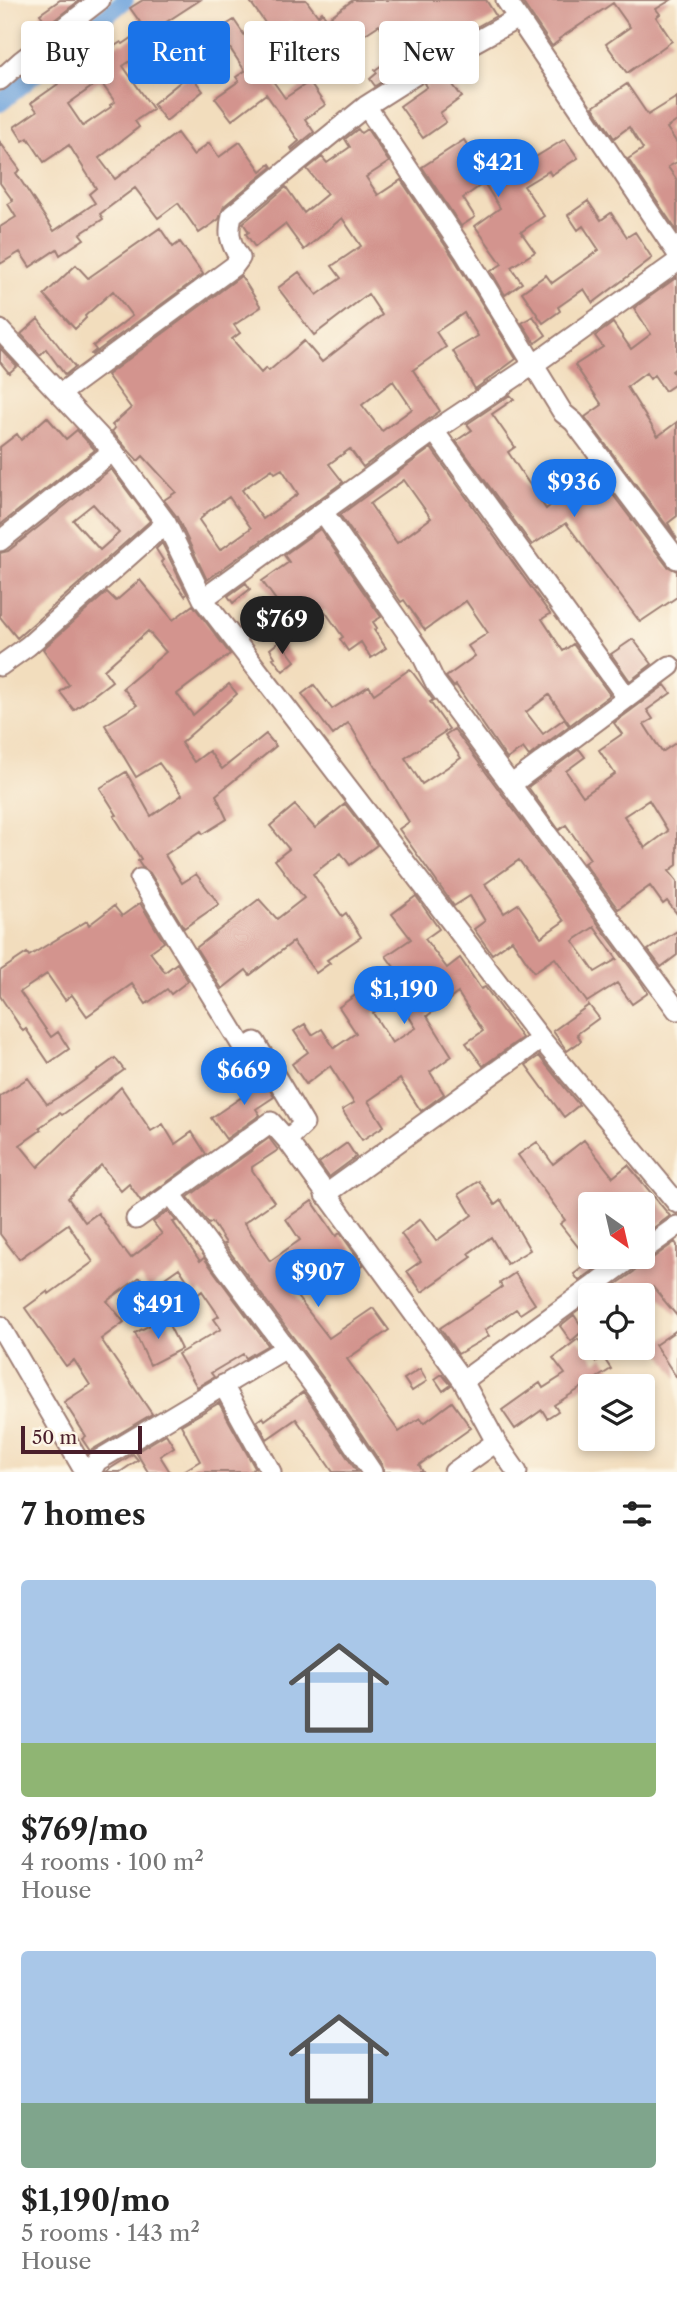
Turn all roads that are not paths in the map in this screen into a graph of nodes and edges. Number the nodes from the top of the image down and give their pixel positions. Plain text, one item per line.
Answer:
1 (100, 0) edge
2 (506, 0) edge
3 (518, 18) junction
4 (0, 80) edge
5 (366, 106) junction
6 (677, 253) edge
7 (677, 262) edge
8 (0, 330) edge
9 (533, 365) junction
10 (60, 394) junction
11 (434, 431) junction
12 (113, 451) junction
13 (323, 512) junction
14 (166, 523) junction
15 (0, 541) edge
16 (677, 559) edge
17 (203, 599) junction
18 (0, 666) edge
19 (670, 666) dead end
20 (626, 696) junction
21 (512, 784) junction
22 (141, 879) dead end
23 (677, 1010) edge
24 (541, 1039) junction
25 (287, 1140) junction
26 (171, 1194) junction
27 (326, 1195) junction
28 (677, 1202) edge
29 (136, 1219) dead end
30 (677, 1226) edge
31 (655, 1242) edge
32 (616, 1269) edge
33 (0, 1326) edge
34 (286, 1348) junction
35 (463, 1381) junction
36 (223, 1385) junction
37 (496, 1442) junction
38 (85, 1472) edge
39 (91, 1472) edge
40 (271, 1472) edge
41 (372, 1472) edge
42 (454, 1472) edge
43 (517, 1472) edge

1 - 4 street
2 - 3 street
3 - 5 street
3 - 6 street
5 - 9 street
5 - 10 street
7 - 9 street
8 - 10 street
9 - 11 street
9 - 16 street
10 - 12 street
11 - 13 street
11 - 20 street
12 - 14 street
12 - 15 street
13 - 17 street
13 - 21 street
14 - 17 street
14 - 18 street
17 - 24 street
19 - 20 street
20 - 21 street
21 - 23 street
22 - 25 street
24 - 27 street
24 - 28 street
25 - 26 street
25 - 27 street
26 - 29 street
26 - 34 street
27 - 35 street
30 - 31 street
32 - 35 street
33 - 38 street
34 - 36 street
34 - 41 street
35 - 37 street
36 - 39 street
36 - 40 street
37 - 42 street
37 - 43 street

